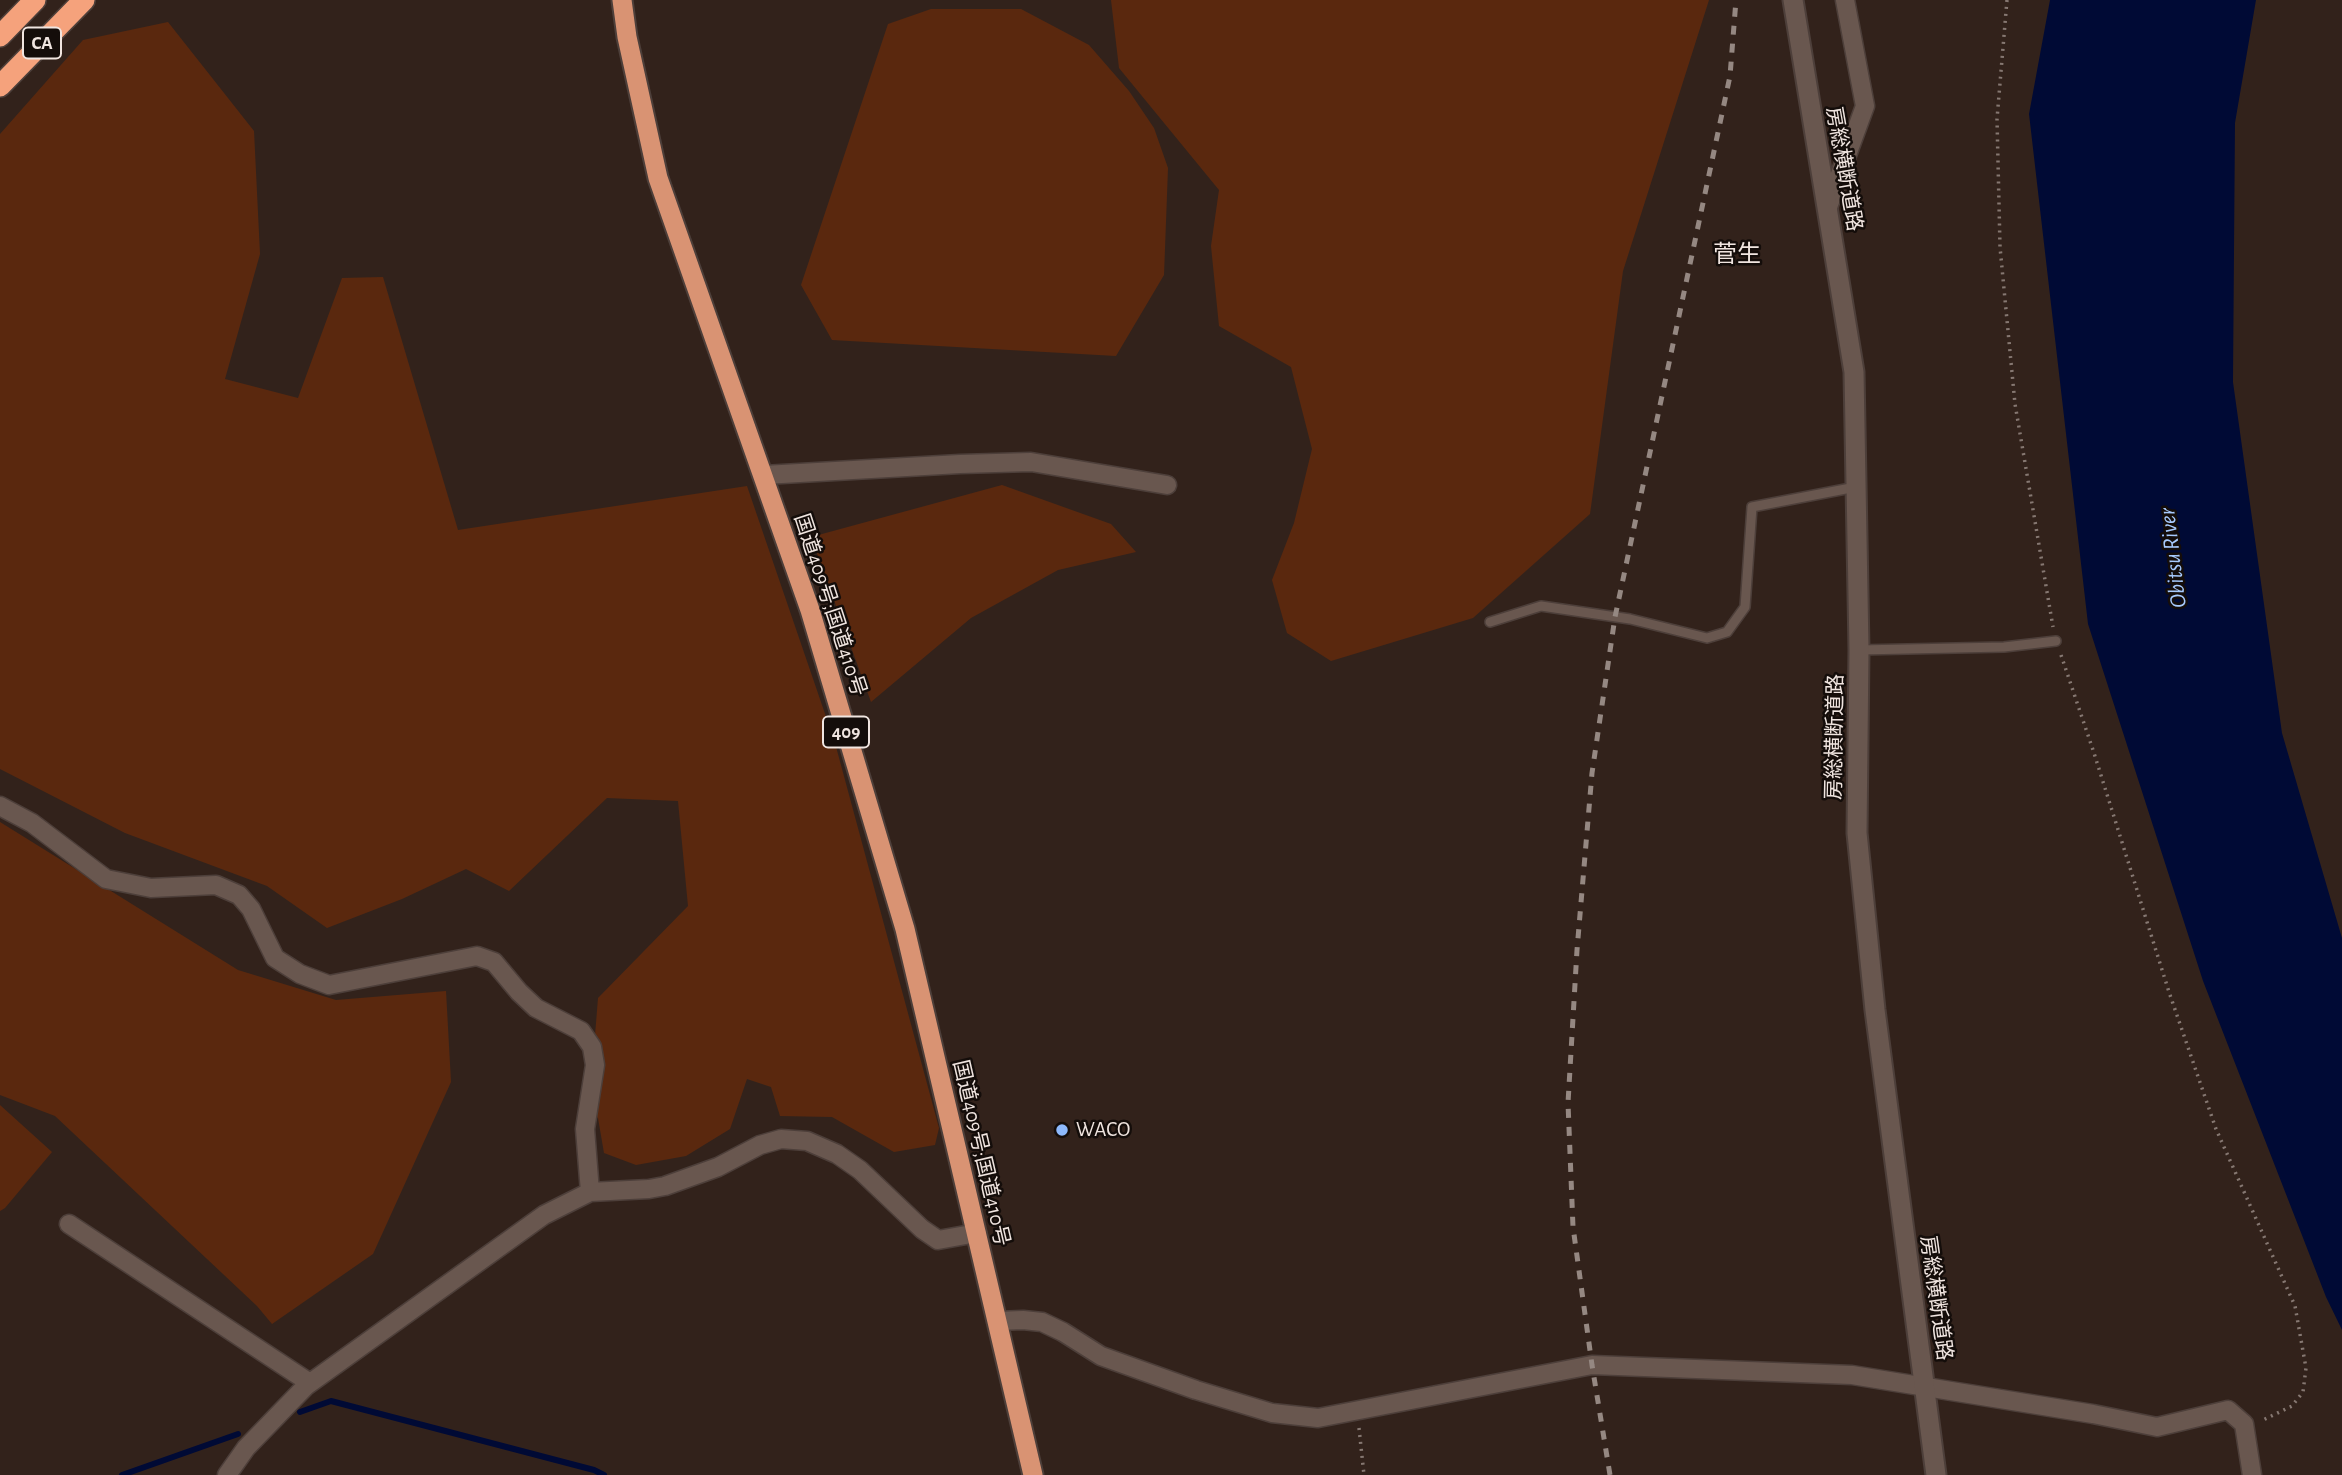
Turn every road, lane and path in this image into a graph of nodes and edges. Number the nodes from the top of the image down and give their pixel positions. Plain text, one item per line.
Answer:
1 (35, 0) edge
2 (84, 0) edge
3 (622, 0) edge
4 (1793, 0) edge
5 (1845, 0) edge
6 (2007, 0) edge
7 (0, 36) edge
8 (0, 86) edge
9 (1828, 207) junction
10 (764, 475) junction
11 (1167, 485) dead end
12 (1856, 487) junction
13 (1490, 622) dead end
14 (2056, 641) junction
15 (1859, 650) junction
16 (0, 806) edge
17 (590, 1192) junction
18 (69, 1224) dead end
19 (976, 1233) junction
20 (997, 1321) junction
21 (310, 1383) junction
22 (1925, 1386) junction
23 (1357, 1410) junction
24 (2244, 1424) junction
25 (227, 1475) edge
26 (1033, 1475) edge
27 (1364, 1475) edge
28 (1936, 1475) edge
29 (2252, 1475) edge

1 - 7 highway, CA
2 - 8 highway, CA
3 - 10 highway, 国道409号;国道410号 / 409
4 - 9 street, 房総横断道路
5 - 9 street
6 - 14 path
9 - 12 street, 房総横断道路
10 - 11 street
10 - 19 highway, 国道409号;国道410号 / 409
12 - 13 lane
12 - 15 street, 房総横断道路
14 - 15 lane
14 - 24 path
15 - 22 street, 房総横断道路
16 - 17 street
17 - 19 street
17 - 21 street
18 - 21 street
19 - 20 highway, 国道409号;国道410号 / 409
20 - 23 street
20 - 26 highway, 国道409号;国道410号 / 409
21 - 25 street
22 - 23 street
22 - 24 street
22 - 28 street, 房総横断道路
23 - 27 path
24 - 29 street

